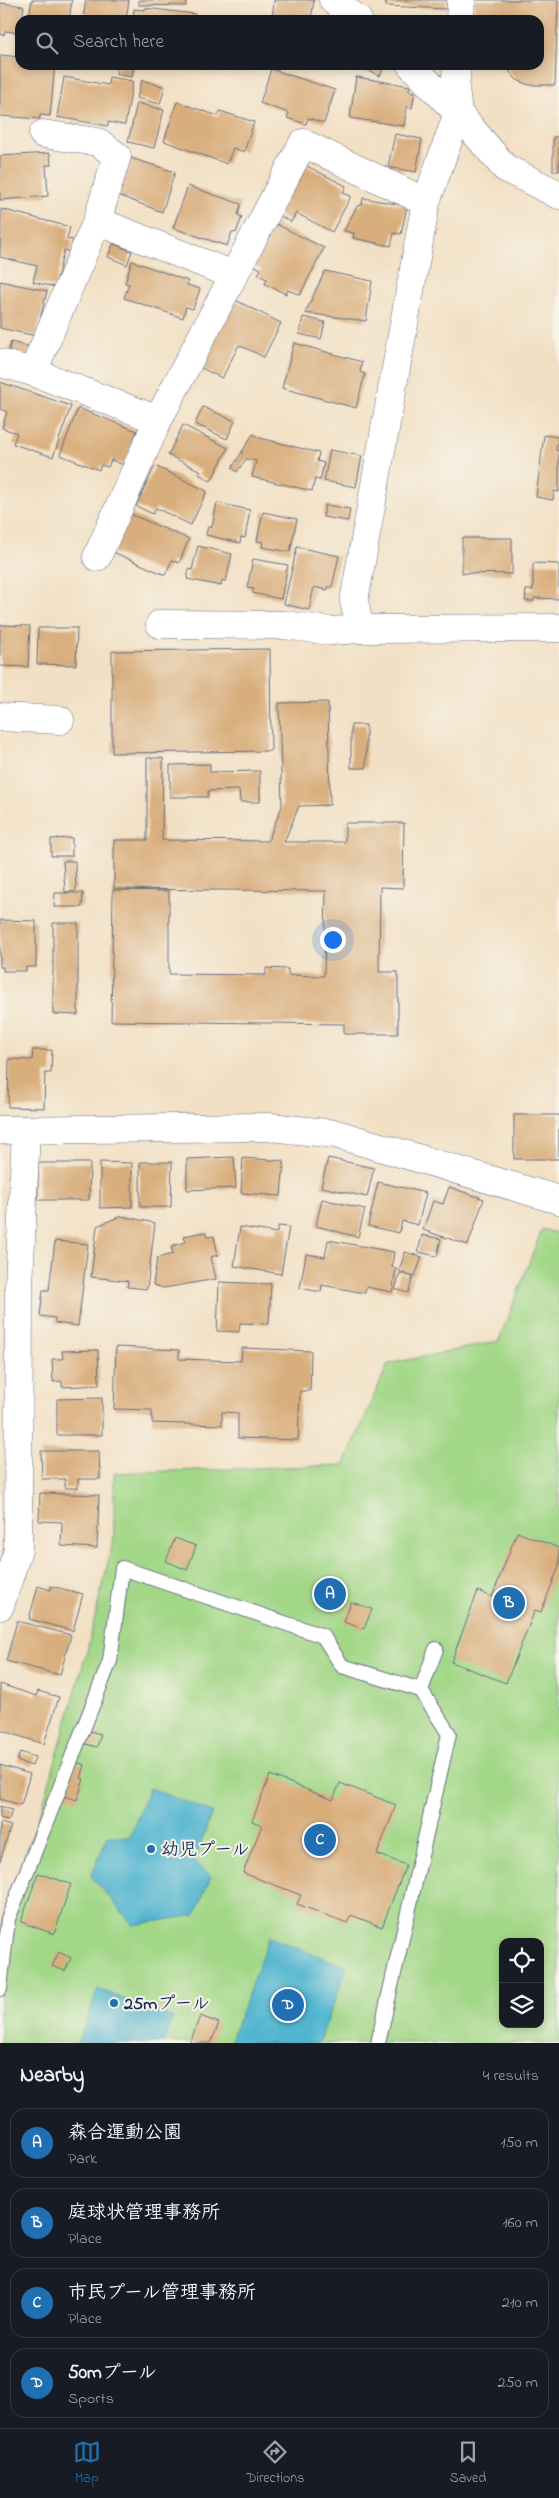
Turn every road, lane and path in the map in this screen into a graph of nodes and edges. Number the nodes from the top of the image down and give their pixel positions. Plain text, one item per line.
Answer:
1 (333, 0) edge
2 (462, 0) edge
3 (352, 15) edge
4 (460, 15) edge
5 (416, 70) edge
6 (457, 70) edge
7 (458, 113) junction
8 (43, 134) dead end
9 (559, 195) edge
10 (426, 202) junction
11 (97, 221) junction
12 (233, 275) junction
13 (0, 363) edge
14 (33, 372) junction
15 (158, 420) junction
16 (97, 557) dead end
17 (160, 624) dead end
18 (360, 628) junction
19 (559, 628) edge
20 (0, 717) edge
21 (60, 720) dead end
22 (13, 1130) edge
23 (559, 1200) edge
24 (0, 1606) edge
25 (436, 1649) dead end
26 (421, 1690) junction
27 (4, 1918) edge
28 (0, 1989) edge
29 (378, 2043) edge

1 - 3 street
2 - 4 street
5 - 7 street
6 - 7 street
7 - 9 street
7 - 10 street
8 - 11 street
10 - 12 street
10 - 18 street
11 - 12 street
11 - 14 street
12 - 15 street
13 - 14 street
14 - 15 street
15 - 16 street
17 - 18 street
18 - 19 street
20 - 21 street
22 - 23 street
22 - 24 street
25 - 26 lane
26 - 27 lane
26 - 29 lane
27 - 28 lane

